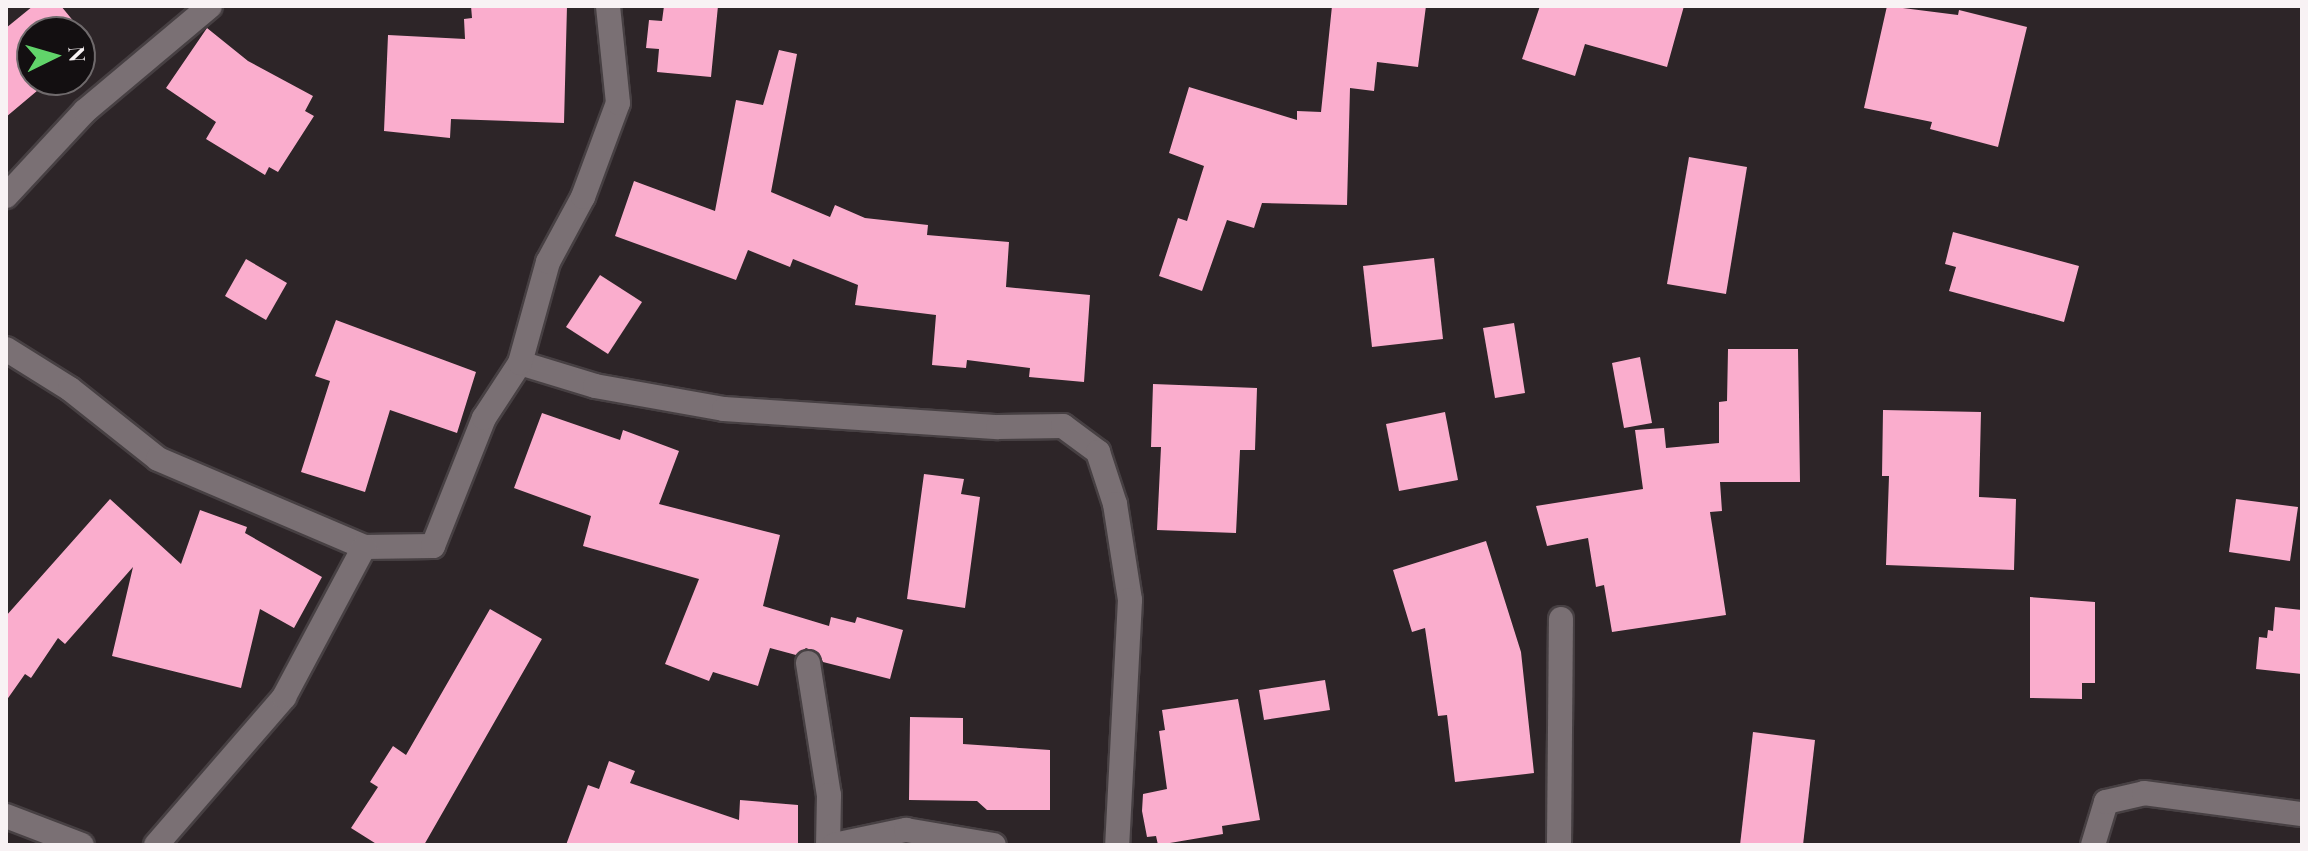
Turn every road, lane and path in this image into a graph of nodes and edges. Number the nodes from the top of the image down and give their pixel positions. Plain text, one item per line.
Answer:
1 (608, 6) edge
2 (199, 9) edge
3 (6, 196) edge
4 (6, 349) edge
5 (520, 363) junction
6 (364, 547) junction
7 (1561, 619) dead end
8 (808, 663) dead end
9 (2302, 814) edge
10 (6, 816) edge
11 (82, 845) edge
12 (156, 845) edge
13 (831, 845) edge
14 (994, 845) edge
15 (1117, 845) edge
16 (1559, 845) edge
17 (2093, 845) edge

1 - 5 street
2 - 3 street
4 - 6 street
5 - 6 street
5 - 15 street
6 - 12 street
7 - 16 street
8 - 13 street
9 - 17 street
10 - 11 street
13 - 14 street

